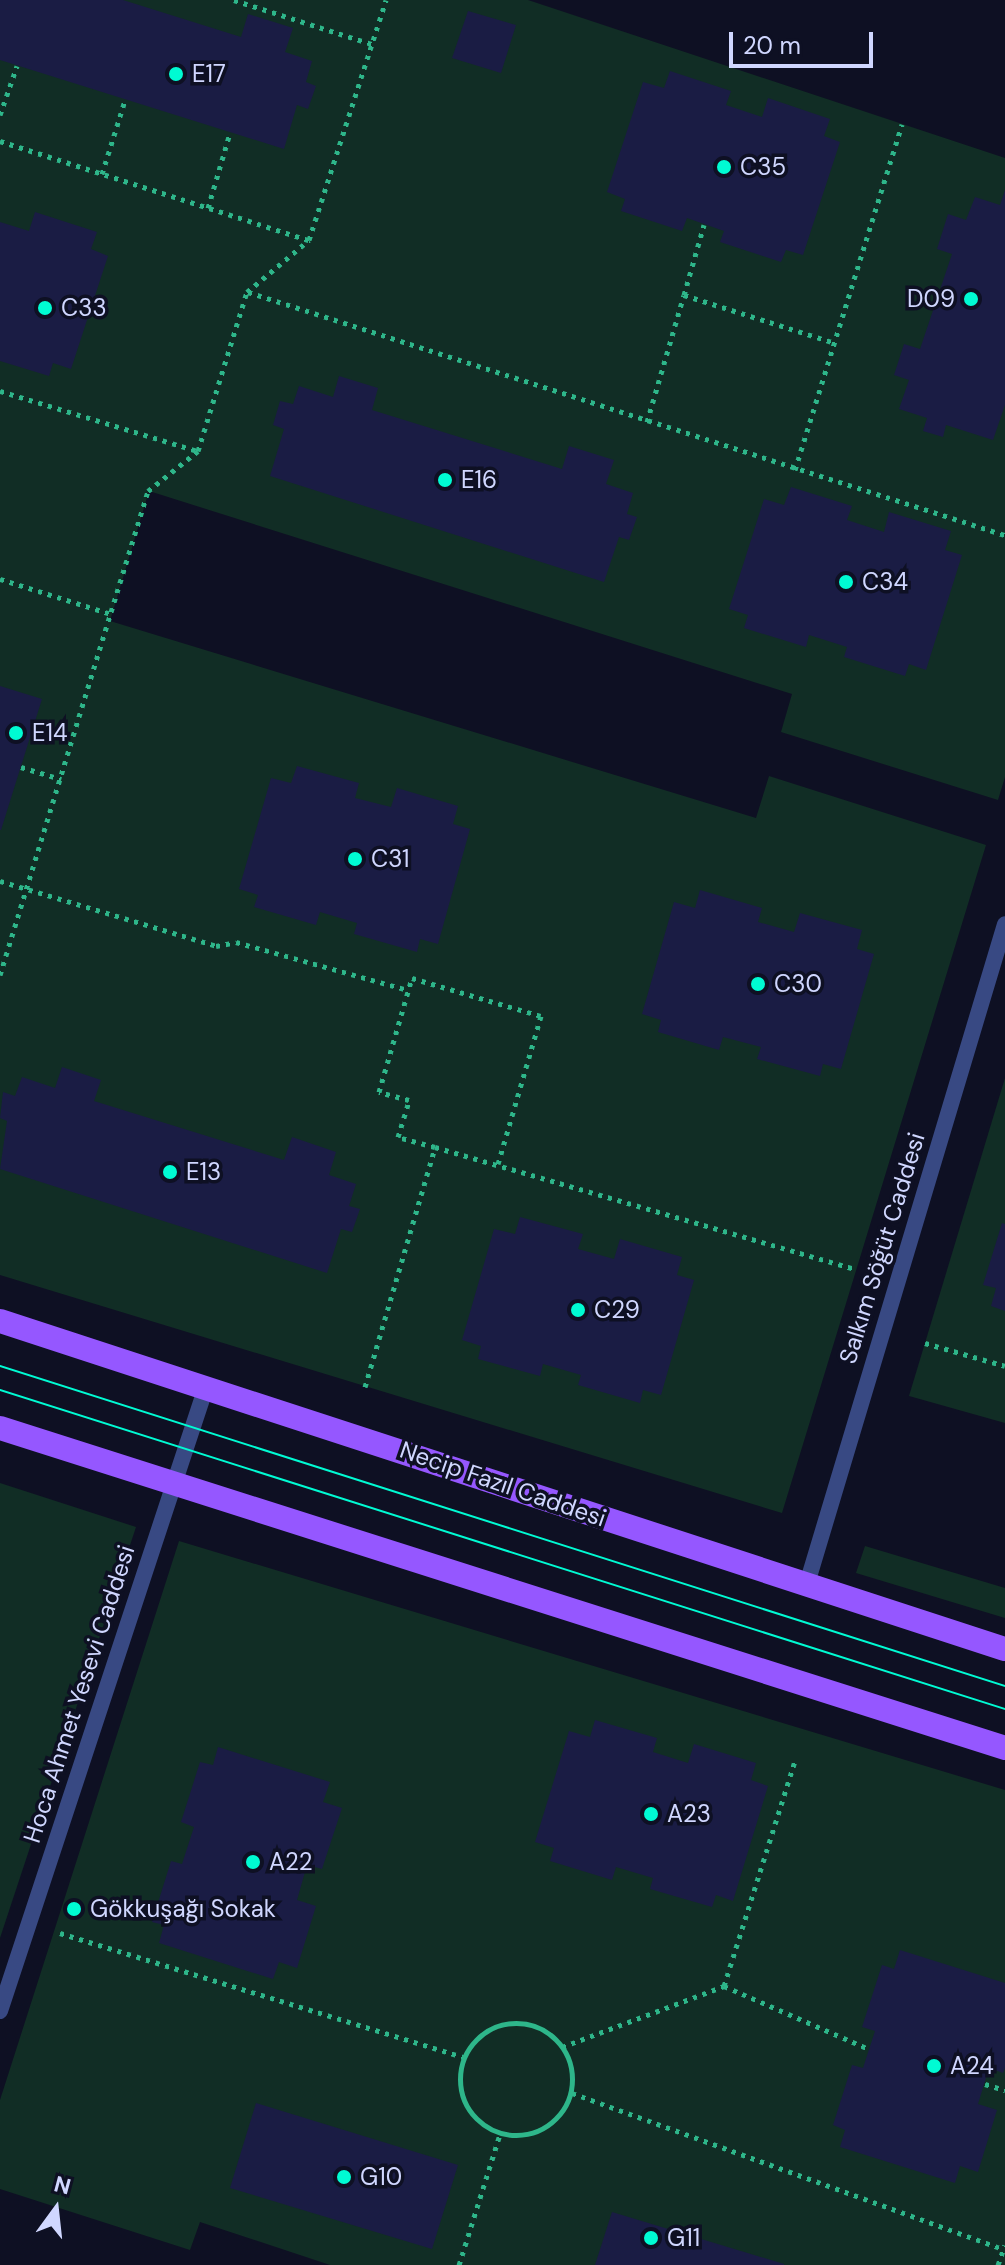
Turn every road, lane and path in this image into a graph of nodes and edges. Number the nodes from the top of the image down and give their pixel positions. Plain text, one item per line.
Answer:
1 (234, 0) edge
2 (386, 0) edge
3 (372, 44) junction
4 (17, 66) dead end
5 (125, 100) dead end
6 (0, 115) edge
7 (902, 124) dead end
8 (230, 133) dead end
9 (0, 141) edge
10 (102, 174) junction
11 (208, 208) junction
12 (704, 225) dead end
13 (309, 240) junction
14 (247, 292) junction
15 (684, 295) junction
16 (835, 343) junction
17 (0, 391) edge
18 (647, 422) junction
19 (198, 451) junction
20 (795, 470) junction
21 (1005, 535) edge
22 (0, 579) edge
23 (111, 614) junction
24 (21, 767) dead end
25 (61, 779) junction
26 (0, 881) edge
27 (27, 889) junction
28 (1005, 924) edge
29 (0, 975) edge
30 (408, 990) junction
31 (435, 1147) junction
32 (498, 1164) junction
33 (856, 1269) dead end
34 (0, 1321) edge
35 (925, 1343) dead end
36 (1005, 1366) edge
37 (206, 1387) junction
38 (365, 1387) dead end
39 (0, 1428) edge
40 (175, 1484) junction
41 (806, 1587) junction
42 (1005, 1649) edge
43 (1005, 1748) edge
44 (796, 1758) dead end
45 (54, 1932) dead end
46 (724, 1986) junction
47 (0, 2011) edge
48 (562, 2047) junction
49 (869, 2049) dead end
50 (464, 2057) junction
51 (985, 2084) dead end
52 (1005, 2090) edge
53 (572, 2093) junction
54 (500, 2134) junction
55 (1004, 2247) edge
56 (459, 2265) edge
57 (998, 2265) edge

1 - 3 path
2 - 3 path
3 - 13 path
4 - 6 path
5 - 10 path
7 - 16 path
8 - 11 path
9 - 10 path
10 - 11 path
11 - 13 path
12 - 15 path
13 - 14 path
14 - 18 path
14 - 19 path
15 - 16 path
15 - 18 path
16 - 20 path
17 - 19 path
18 - 20 path
19 - 23 path
20 - 21 path
22 - 23 path
23 - 25 path
24 - 25 path
25 - 27 path
26 - 27 path
27 - 29 path
27 - 30 path
28 - 41 street, Salkım Söğüt Caddesi
30 - 31 path
30 - 32 path
31 - 32 path
31 - 38 path
32 - 33 path
34 - 37 main road, Necip Fazıl Caddesi
35 - 36 path
37 - 40 street, Hoca Ahmet Yesevi Caddesi
37 - 41 main road, Necip Fazıl Caddesi
39 - 40 main road
40 - 43 main road
40 - 47 street, Hoca Ahmet Yesevi Caddesi
41 - 42 main road, Necip Fazıl Caddesi
44 - 46 path
45 - 50 path
46 - 48 path
46 - 49 path
48 - 50 path
48 - 53 path
50 - 54 path
51 - 52 path
53 - 54 path
53 - 55 path
54 - 56 path
55 - 57 path

